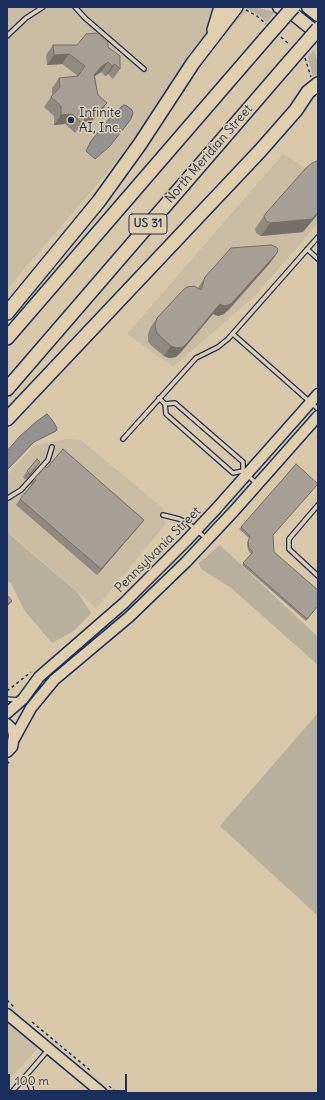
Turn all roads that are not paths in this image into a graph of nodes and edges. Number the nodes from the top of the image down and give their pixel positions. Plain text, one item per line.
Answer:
1 (43, 7) edge
2 (75, 7) edge
3 (221, 7) edge
4 (236, 7) edge
5 (279, 7) edge
6 (293, 7) edge
7 (308, 7) edge
8 (318, 15) edge
9 (318, 29) edge
10 (318, 34) edge
11 (7, 36) edge
12 (210, 40) junction
13 (144, 69) dead end
14 (314, 81) edge
15 (318, 237) edge
16 (307, 249) junction
17 (318, 259) edge
18 (7, 313) edge
19 (233, 334) junction
20 (7, 338) edge
21 (7, 389) edge
22 (159, 398) junction
23 (316, 402) edge
24 (165, 404) junction
25 (318, 416) edge
26 (7, 419) edge
27 (123, 439) dead end
28 (52, 447) dead end
29 (245, 473) junction
30 (257, 485) junction
31 (8, 498) edge
32 (318, 505) edge
33 (163, 515) dead end
34 (197, 530) junction
35 (208, 539) junction
36 (318, 576) edge
37 (7, 699) edge
38 (23, 699) junction
39 (7, 713) edge
40 (7, 724) edge
41 (14, 739) junction
42 (7, 752) edge
43 (10, 1011) edge
44 (49, 1049) junction
45 (26, 1076) junction
46 (104, 1088) edge
47 (11, 1093) edge
48 (32, 1093) edge

1 - 11 lane
2 - 13 lane
3 - 12 highway
4 - 12 highway
5 - 10 main road
6 - 20 highway, US 31, bridge
7 - 8 main road
9 - 21 highway, North Meridian Street / US 31, bridge
12 - 18 highway
14 - 26 highway
15 - 16 lane
16 - 17 lane
16 - 19 lane
19 - 22 lane
19 - 23 lane
22 - 24 lane
22 - 27 lane
23 - 29 main road, Pennsylvania Street
24 - 29 lane
24 - 29 lane
25 - 30 main road, Pennsylvania Street
28 - 31 lane
29 - 30 lane
29 - 34 main road, Pennsylvania Street
30 - 35 main road, Pennsylvania Street
32 - 36 lane
33 - 34 lane
34 - 35 lane
34 - 38 main road, Pennsylvania Street
35 - 41 main road, Pennsylvania Street
37 - 38 lane
38 - 39 main road, Pennsylvania Street
40 - 41 main road
41 - 42 main road, Pennsylvania Street
43 - 44 main road
44 - 45 lane
44 - 46 main road
45 - 47 lane
45 - 48 lane

